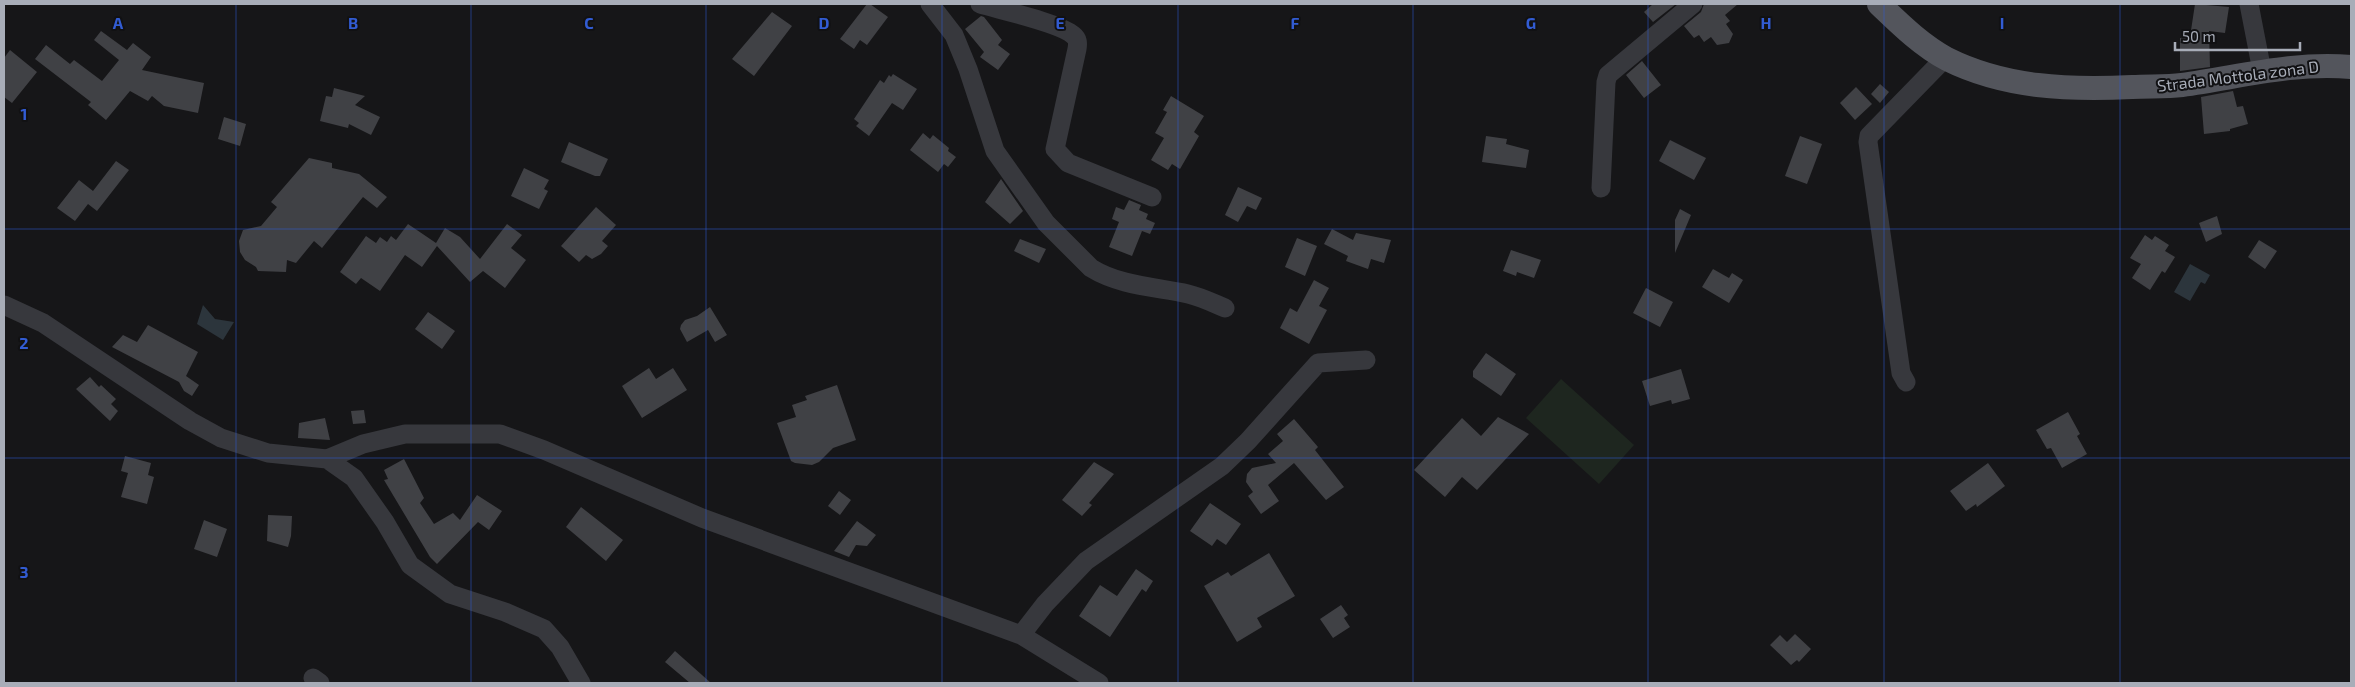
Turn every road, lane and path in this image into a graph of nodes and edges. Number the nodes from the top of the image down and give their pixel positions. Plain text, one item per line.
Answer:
1 (930, 4) edge
2 (980, 4) edge
3 (1693, 4) edge
4 (1879, 4) edge
5 (2249, 4) edge
6 (1945, 58) junction
7 (2351, 67) edge
8 (2262, 71) junction
9 (1601, 188) dead end
10 (1152, 197) dead end
11 (4, 306) edge
12 (1224, 308) dead end
13 (1366, 360) dead end
14 (1906, 382) dead end
15 (327, 459) junction
16 (1021, 635) junction
17 (581, 683) edge
18 (1099, 683) edge

1 - 12 street
2 - 10 street
3 - 9 street
4 - 6 main road, Strada Mottola zona D
5 - 8 street
6 - 8 main road, Strada Mottola zona D
6 - 14 street
7 - 8 main road, Strada Mottola zona D
11 - 15 street
13 - 16 street
15 - 16 street
15 - 17 street
16 - 18 street

